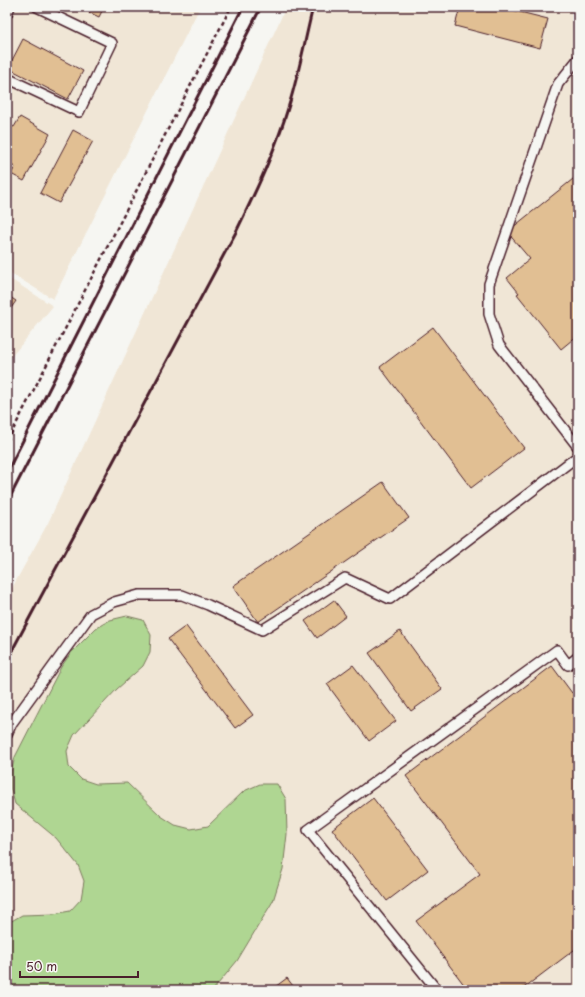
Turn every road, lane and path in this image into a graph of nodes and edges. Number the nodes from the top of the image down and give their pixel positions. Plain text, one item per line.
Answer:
1 (10, 7) edge
2 (37, 7) edge
3 (231, 7) edge
4 (7, 14) edge
5 (578, 60) edge
6 (7, 78) edge
7 (7, 430) edge
8 (13, 430) junction
9 (7, 442) edge
10 (578, 447) edge
11 (578, 456) edge
12 (578, 657) edge
13 (7, 734) edge
14 (437, 990) edge

1 - 4 lane
2 - 6 lane
3 - 8 path
5 - 10 lane
7 - 8 path
8 - 9 path
11 - 13 lane
12 - 14 lane

